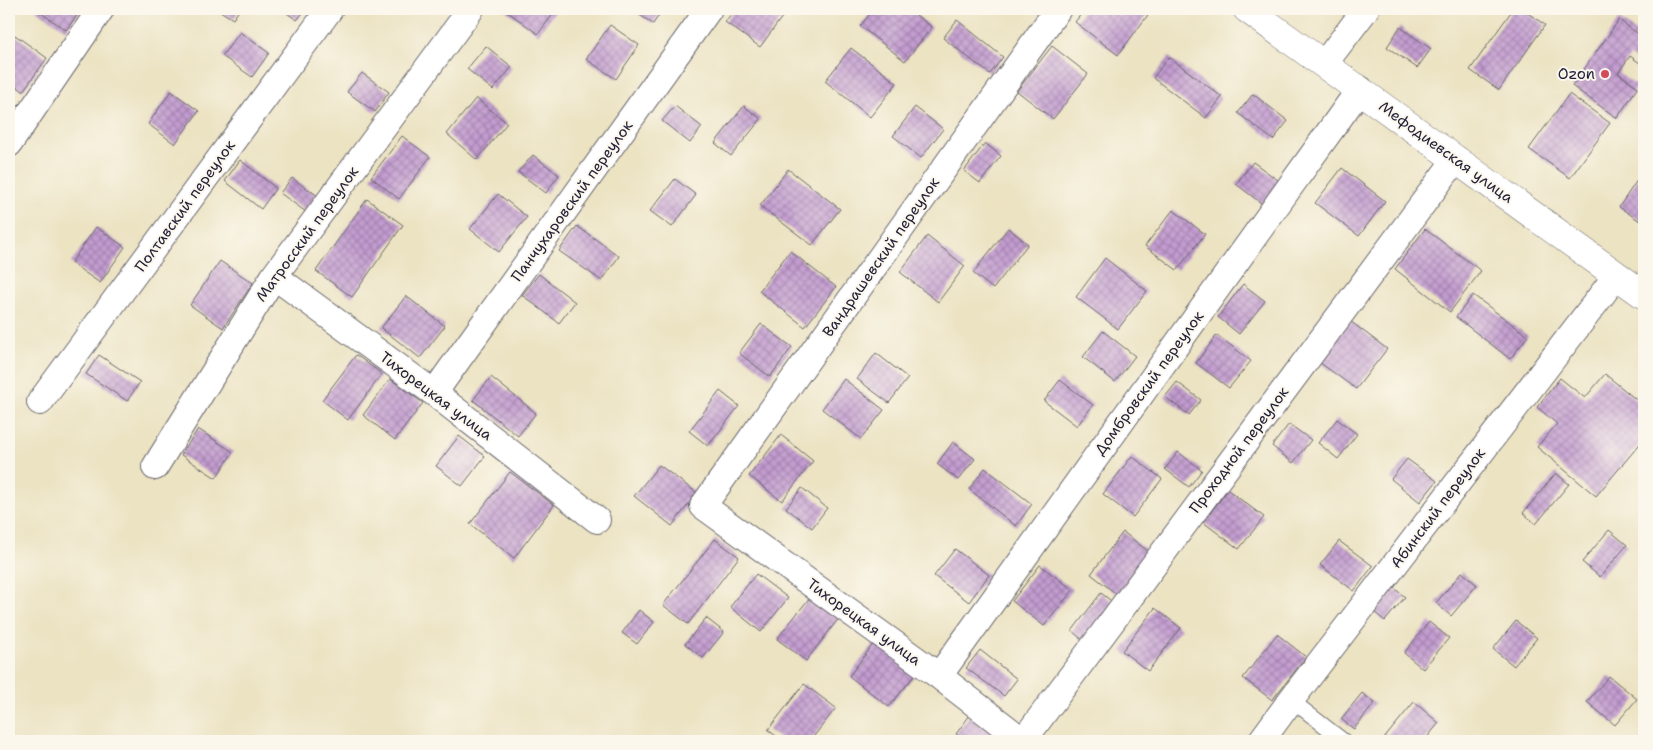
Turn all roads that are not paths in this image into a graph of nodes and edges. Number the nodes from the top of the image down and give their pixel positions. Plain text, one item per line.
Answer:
1 (101, 9) edge
2 (330, 9) edge
3 (471, 9) edge
4 (709, 9) edge
5 (1058, 9) edge
6 (1247, 9) edge
7 (1366, 9) edge
8 (1324, 64) junction
9 (1360, 90) junction
10 (9, 144) edge
11 (1456, 159) junction
12 (1616, 275) junction
13 (274, 276) junction
14 (1644, 295) edge
15 (434, 393) junction
16 (40, 402) dead end
17 (156, 467) dead end
18 (703, 506) joint
19 (596, 520) dead end
20 (939, 676) junction
21 (1291, 700) junction
22 (1022, 741) edge
23 (1261, 741) edge
24 (1344, 741) edge

1 - 10 street
2 - 16 street, Полтавский переулок
3 - 13 street, Матросский переулок
4 - 15 street, Панчухаровский переулок
5 - 18 street, Вандрашевский переулок
6 - 8 main road, Мефодиевская улица
7 - 8 street
8 - 9 main road, Мефодиевская улица
9 - 11 main road, Мефодиевская улица
9 - 20 street, Домбровский переулок
11 - 12 main road, Мефодиевская улица
11 - 22 street, Проходной переулок
12 - 14 main road, Мефодиевская улица
12 - 21 street, Абинский переулок
13 - 15 street, Тихорецкая улица
13 - 17 street, Матросский переулок
15 - 19 street, Тихорецкая улица
18 - 20 street, Тихорецкая улица
20 - 22 street, Тихорецкая улица
21 - 23 street, Абинский переулок
21 - 24 lane

